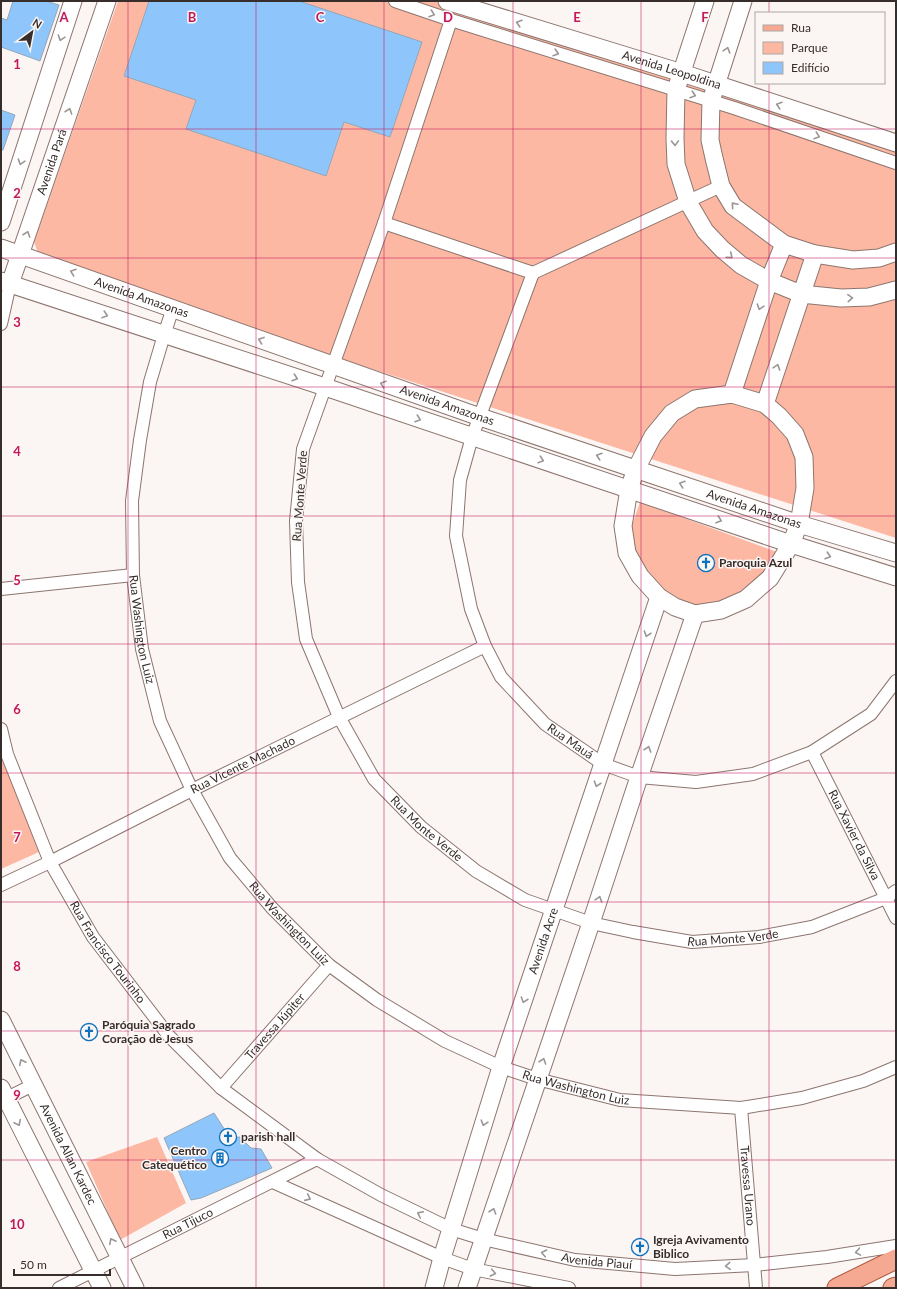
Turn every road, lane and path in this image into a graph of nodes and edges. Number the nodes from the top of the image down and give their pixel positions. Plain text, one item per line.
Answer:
1 (73, 1) edge
2 (107, 1) edge
3 (395, 1) edge
4 (447, 1) edge
5 (706, 1) edge
6 (743, 1) edge
7 (452, 20) junction
8 (682, 73) junction
9 (716, 85) junction
10 (676, 90) junction
11 (711, 101) junction
12 (896, 143) edge
13 (896, 163) edge
14 (721, 186) junction
15 (6, 196) edge
16 (688, 202) junction
17 (1, 222) edge
18 (384, 223) junction
19 (784, 244) junction
20 (1, 248) edge
21 (896, 252) edge
22 (20, 254) junction
23 (815, 254) junction
24 (533, 273) junction
25 (769, 281) junction
26 (6, 283) edge
27 (896, 290) edge
28 (801, 294) junction
29 (173, 308) junction
30 (1, 324) edge
31 (164, 335) junction
32 (332, 366) junction
33 (325, 388) junction
34 (732, 394) junction
35 (765, 404) junction
36 (480, 417) junction
37 (472, 437) junction
38 (636, 469) junction
39 (629, 490) junction
40 (799, 524) junction
41 (791, 544) junction
42 (896, 553) edge
43 (133, 575) junction
44 (896, 577) edge
45 (1, 589) edge
46 (659, 597) junction
47 (695, 614) junction
48 (485, 646) junction
49 (896, 681) edge
50 (339, 717) junction
51 (1, 729) edge
52 (812, 752) junction
53 (603, 764) junction
54 (639, 776) junction
55 (192, 790) junction
56 (50, 862) junction
57 (1, 885) edge
58 (891, 894) edge
59 (554, 910) junction
60 (896, 918) edge
61 (591, 923) junction
62 (329, 965) junction
63 (1, 1020) edge
64 (501, 1067) junction
65 (896, 1067) edge
66 (537, 1079) junction
67 (33, 1085) junction
68 (221, 1088) junction
69 (3, 1096) edge
70 (741, 1108) junction
71 (317, 1159) junction
72 (273, 1182) junction
73 (451, 1229) junction
74 (483, 1239) junction
75 (896, 1246) edge
76 (120, 1257) junction
77 (442, 1258) junction
78 (896, 1259) edge
79 (754, 1265) junction
80 (473, 1269) junction
81 (93, 1271) junction
82 (896, 1287) edge
83 (59, 1288) edge
84 (102, 1288) edge
85 (135, 1288) edge
86 (434, 1288) edge
87 (468, 1288) edge
88 (569, 1288) edge
89 (756, 1288) edge
90 (837, 1288) edge
91 (893, 1288) edge

1 -> 15 street
22 -> 2 street, Avenida Pará
3 -> 7 street
8 -> 4 street, Avenida Leopoldina
5 - 8 street
9 -> 6 street
7 -> 10 street
7 - 18 street, Rua Monte Verde
8 - 9 street, Avenida Leopoldina
8 - 10 street
9 - 11 street
12 -> 9 street, Avenida Leopoldina
10 -> 11 street
10 -> 16 street
11 -> 13 street
11 - 14 street
14 - 16 street
19 -> 14 street
15 - 17 street
16 - 24 street
16 -> 25 street
18 - 24 street
18 - 32 street, Rua Monte Verde
19 - 23 street
19 - 25 street
20 - 22 street, Avenida Amazonas
21 - 23 street
22 - 26 street, Avenida Pará
29 -> 22 street, Avenida Amazonas
23 - 28 street
24 - 36 street, Rua Mauá
25 - 28 street
25 -> 34 street
26 - 30 street, Avenida Pará
26 -> 31 street, Avenida Amazonas
28 -> 27 street
35 -> 28 street
29 - 31 street, Rua Washington Luiz
32 -> 29 street, Avenida Amazonas
31 -> 33 street, Avenida Amazonas
31 - 43 street, Rua Washington Luiz
32 - 33 street, Rua Monte Verde
36 -> 32 street, Avenida Amazonas
33 -> 37 street, Avenida Amazonas
33 - 50 street, Rua Monte Verde
34 - 35 street
34 - 38 street
35 - 40 street
36 - 37 street, Rua Mauá
38 -> 36 street, Avenida Amazonas
37 -> 39 street, Avenida Amazonas
37 - 48 street, Rua Mauá
38 - 39 street
40 -> 38 street, Avenida Amazonas
39 -> 41 street, Avenida Amazonas
39 - 46 street
40 - 41 street
40 - 42 street, Avenida Amazonas
41 -> 44 street, Avenida Amazonas
41 - 47 street
43 - 45 street
43 - 55 street, Rua Washington Luiz
46 - 47 street
46 -> 53 street, Avenida Acre
54 -> 47 street
48 - 50 street, Rua Vicente Machado
48 - 53 street, Rua Mauá
49 - 52 street, Rua Mauá
50 - 55 street, Rua Vicente Machado
50 - 59 street, Rua Monte Verde
51 - 56 street, Rua Francisco Tourinho
52 - 54 street, Rua Mauá
52 - 58 street, Rua Xavier da Silva
53 - 54 street, Rua Mauá
53 -> 59 street, Avenida Acre
61 -> 54 street
55 - 56 street, Rua Vicente Machado
55 - 62 street, Rua Washington Luiz
56 - 57 street, Rua Vicente Machado
56 - 68 street, Rua Francisco Tourinho
58 - 60 street, Rua Xavier da Silva
58 - 61 street, Rua Monte Verde
59 - 61 street, Rua Monte Verde
59 -> 64 street, Avenida Acre
66 -> 61 street
62 - 64 street, Rua Washington Luiz
62 - 68 street, Travessa Júpiter
67 -> 63 street, Avenida Allan Kardec
64 - 66 street, Rua Washington Luiz
64 -> 73 street, Avenida Acre
65 - 70 street, Rua Washington Luiz
66 - 70 street, Rua Washington Luiz
74 -> 66 street
67 - 69 street
76 -> 67 street, Avenida Allan Kardec
68 - 71 street, Rua Francisco Tourinho
69 -> 81 street
70 - 79 street, Travessa Urano
71 - 72 street, Rua Tijuco
73 -> 71 street, Avenida Piauí
72 - 76 street, Rua Tijuco
72 -> 77 street
73 - 74 street, Avenida Piauí
73 - 77 street, Avenida Acre
79 -> 74 street, Avenida Piauí
74 - 80 street
75 -> 79 street, Avenida Piauí
76 - 81 street, Rua Tijuco
76 - 85 street, Avenida Allan Kardec
77 - 80 street
77 - 86 street, Avenida Acre
78 - 90 main road
79 - 89 street, Travessa Urano
80 - 87 street
80 -> 88 street
81 - 83 street, Rua Tijuco
81 - 84 street
82 - 91 main road

